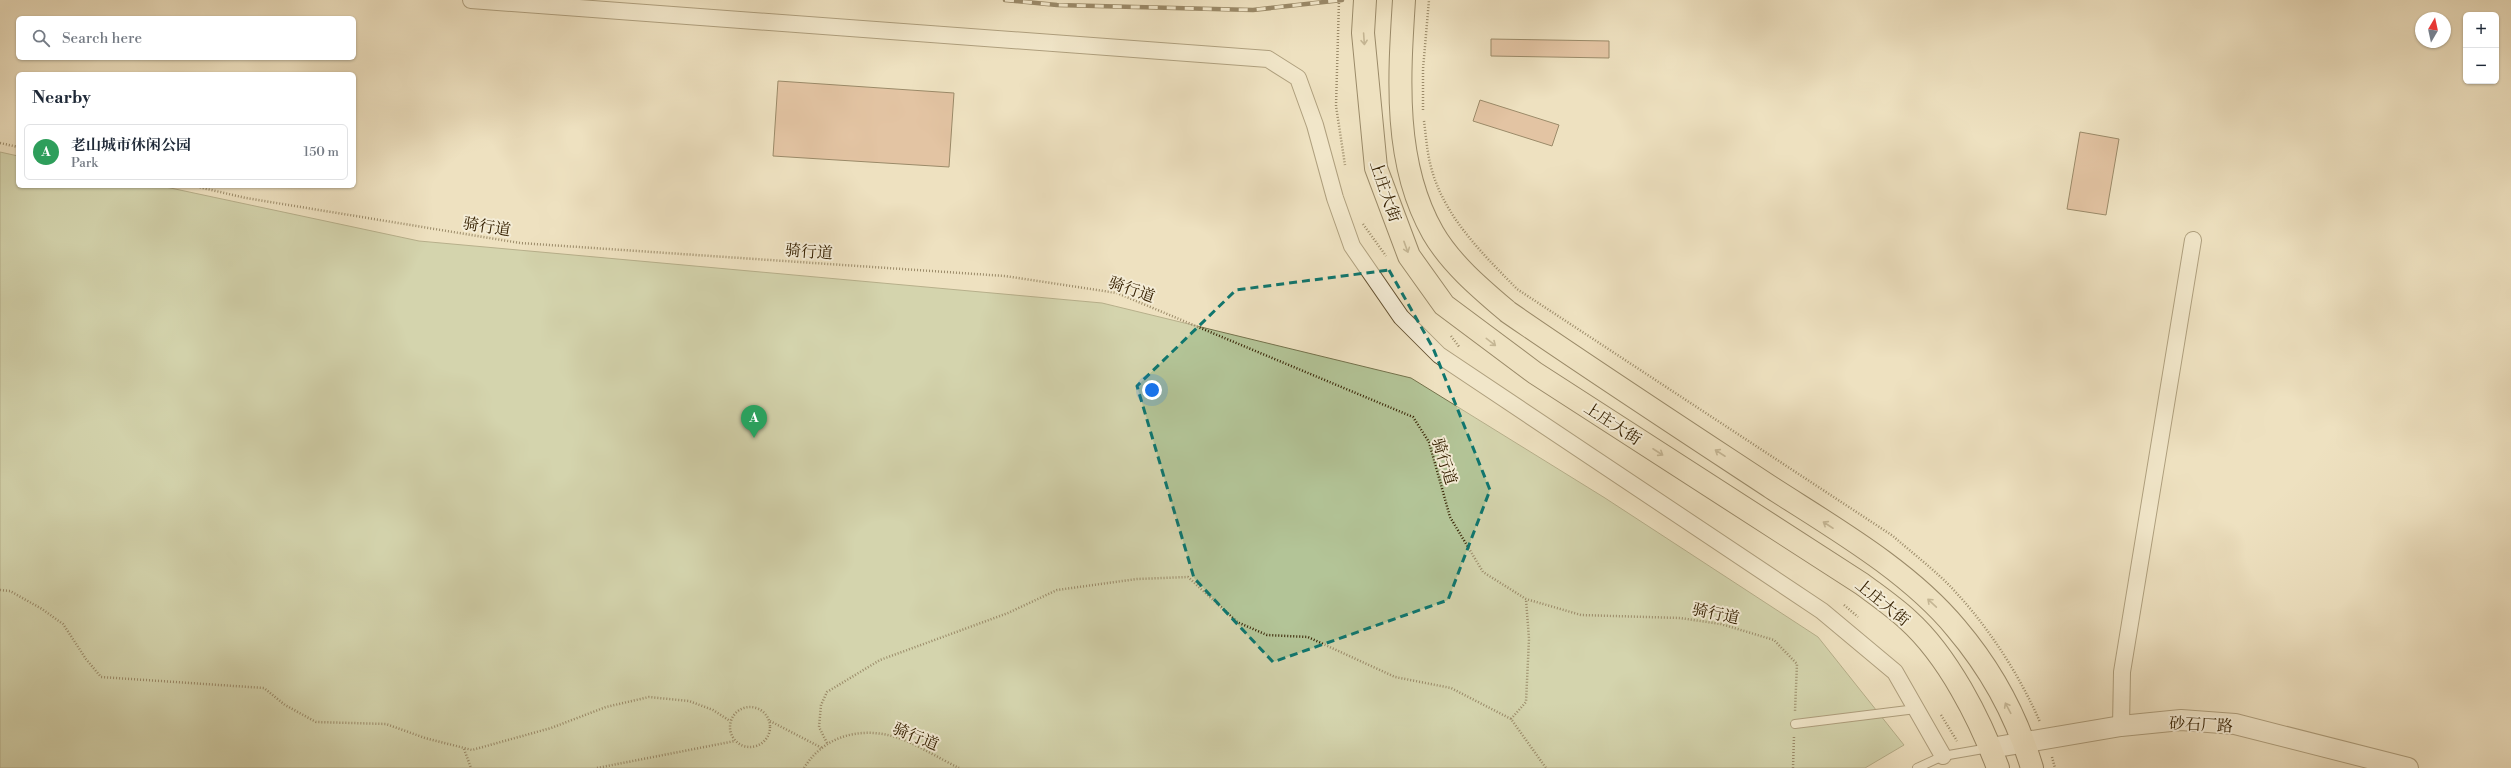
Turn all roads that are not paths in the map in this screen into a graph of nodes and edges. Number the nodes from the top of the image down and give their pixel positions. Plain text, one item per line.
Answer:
1 (471, 0) edge
2 (1365, 0) edge
3 (1404, 0) edge
4 (2193, 240) dead end
5 (1916, 709) junction
6 (1795, 724) road end
7 (2121, 726) junction
8 (2024, 743) junction
9 (1991, 748) junction
10 (1943, 756) junction
11 (1917, 768) edge
12 (1998, 768) edge
13 (2032, 768) edge
14 (2408, 768) edge

1 - 5 street
2 -> 9 main road, 上庄大街
8 -> 3 main road, 上庄大街
4 - 7 street
5 - 6 lane
5 - 10 street
7 - 8 street, 砂石厂路
7 - 14 street, 砂石厂路
8 - 9 street, 砂石厂路
8 - 13 main road, 上庄大街
9 - 10 lane
9 - 12 main road, 上庄大街
10 - 11 lane

